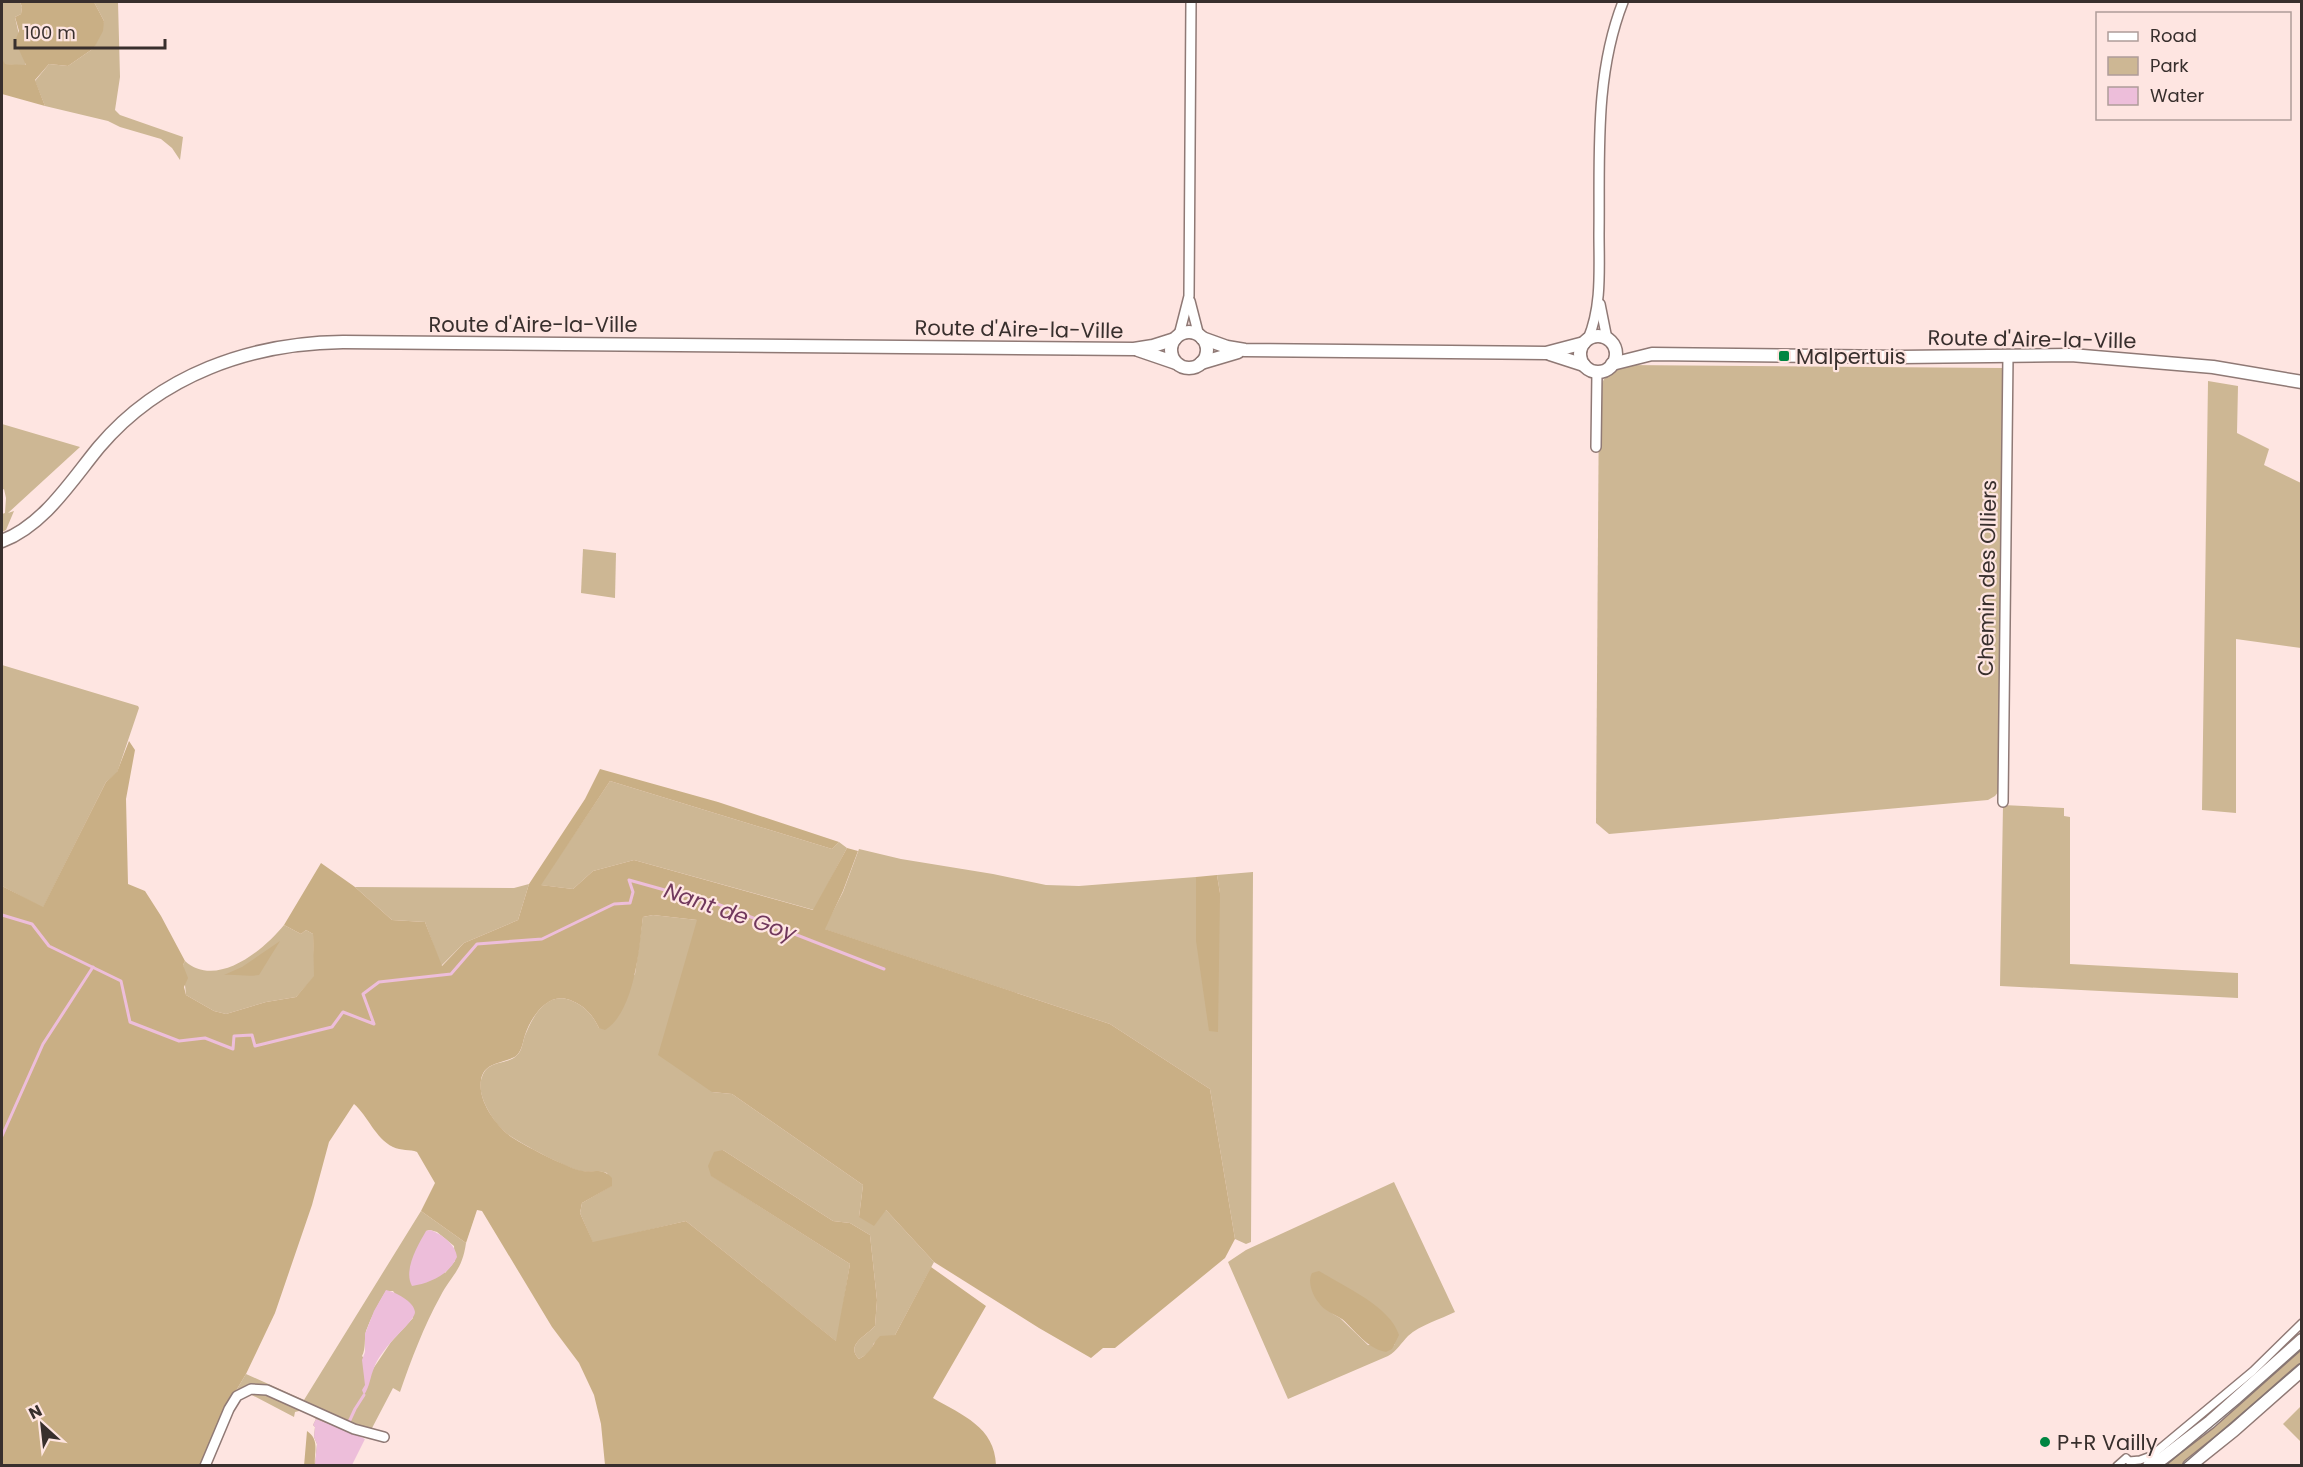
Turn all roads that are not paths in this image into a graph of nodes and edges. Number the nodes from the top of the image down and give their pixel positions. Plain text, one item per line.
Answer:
1 (1191, 2) edge
2 (1623, 2) edge
3 (1189, 296) junction
4 (1599, 298) junction
5 (1177, 337) junction
6 (1201, 337) junction
7 (1586, 341) junction
8 (1610, 341) junction
9 (1134, 350) junction
10 (1245, 350) junction
11 (1546, 353) junction
12 (1652, 354) junction
13 (2008, 355) junction
14 (1176, 363) junction
15 (1201, 363) junction
16 (1612, 364) junction
17 (1584, 365) junction
18 (1597, 372) junction
19 (2301, 382) edge
20 (1596, 447) dead end
21 (2, 542) edge
22 (2003, 802) dead end
23 (2301, 1323) edge
24 (2301, 1340) edge
25 (2301, 1370) edge
26 (384, 1437) dead end
27 (205, 1466) edge
28 (2117, 1466) edge
29 (2149, 1466) edge
30 (2189, 1466) edge

1 - 3 street
2 - 4 street
3 - 5 street
3 - 6 street
4 - 7 street
4 - 8 street
5 - 6 main road
5 - 9 main road, Route d'Aire-la-Ville
5 - 14 main road
6 - 10 main road
6 - 15 main road
7 - 8 main road
7 - 11 main road
7 - 17 main road
8 - 12 main road, Route d'Aire-la-Ville
8 - 16 main road
9 - 14 main road, Route d'Aire-la-Ville
9 - 21 main road, Route d'Aire-la-Ville
10 - 11 main road
10 - 15 main road
11 - 17 main road
12 - 13 main road, Route d'Aire-la-Ville
12 - 16 main road, Route d'Aire-la-Ville
13 - 19 main road, Route d'Aire-la-Ville
13 - 22 street, Chemin des Olliers
14 - 15 main road
16 - 18 main road
17 - 18 main road
18 - 20 street
23 - 28 street
24 - 29 main road
25 - 30 main road
26 - 27 street

